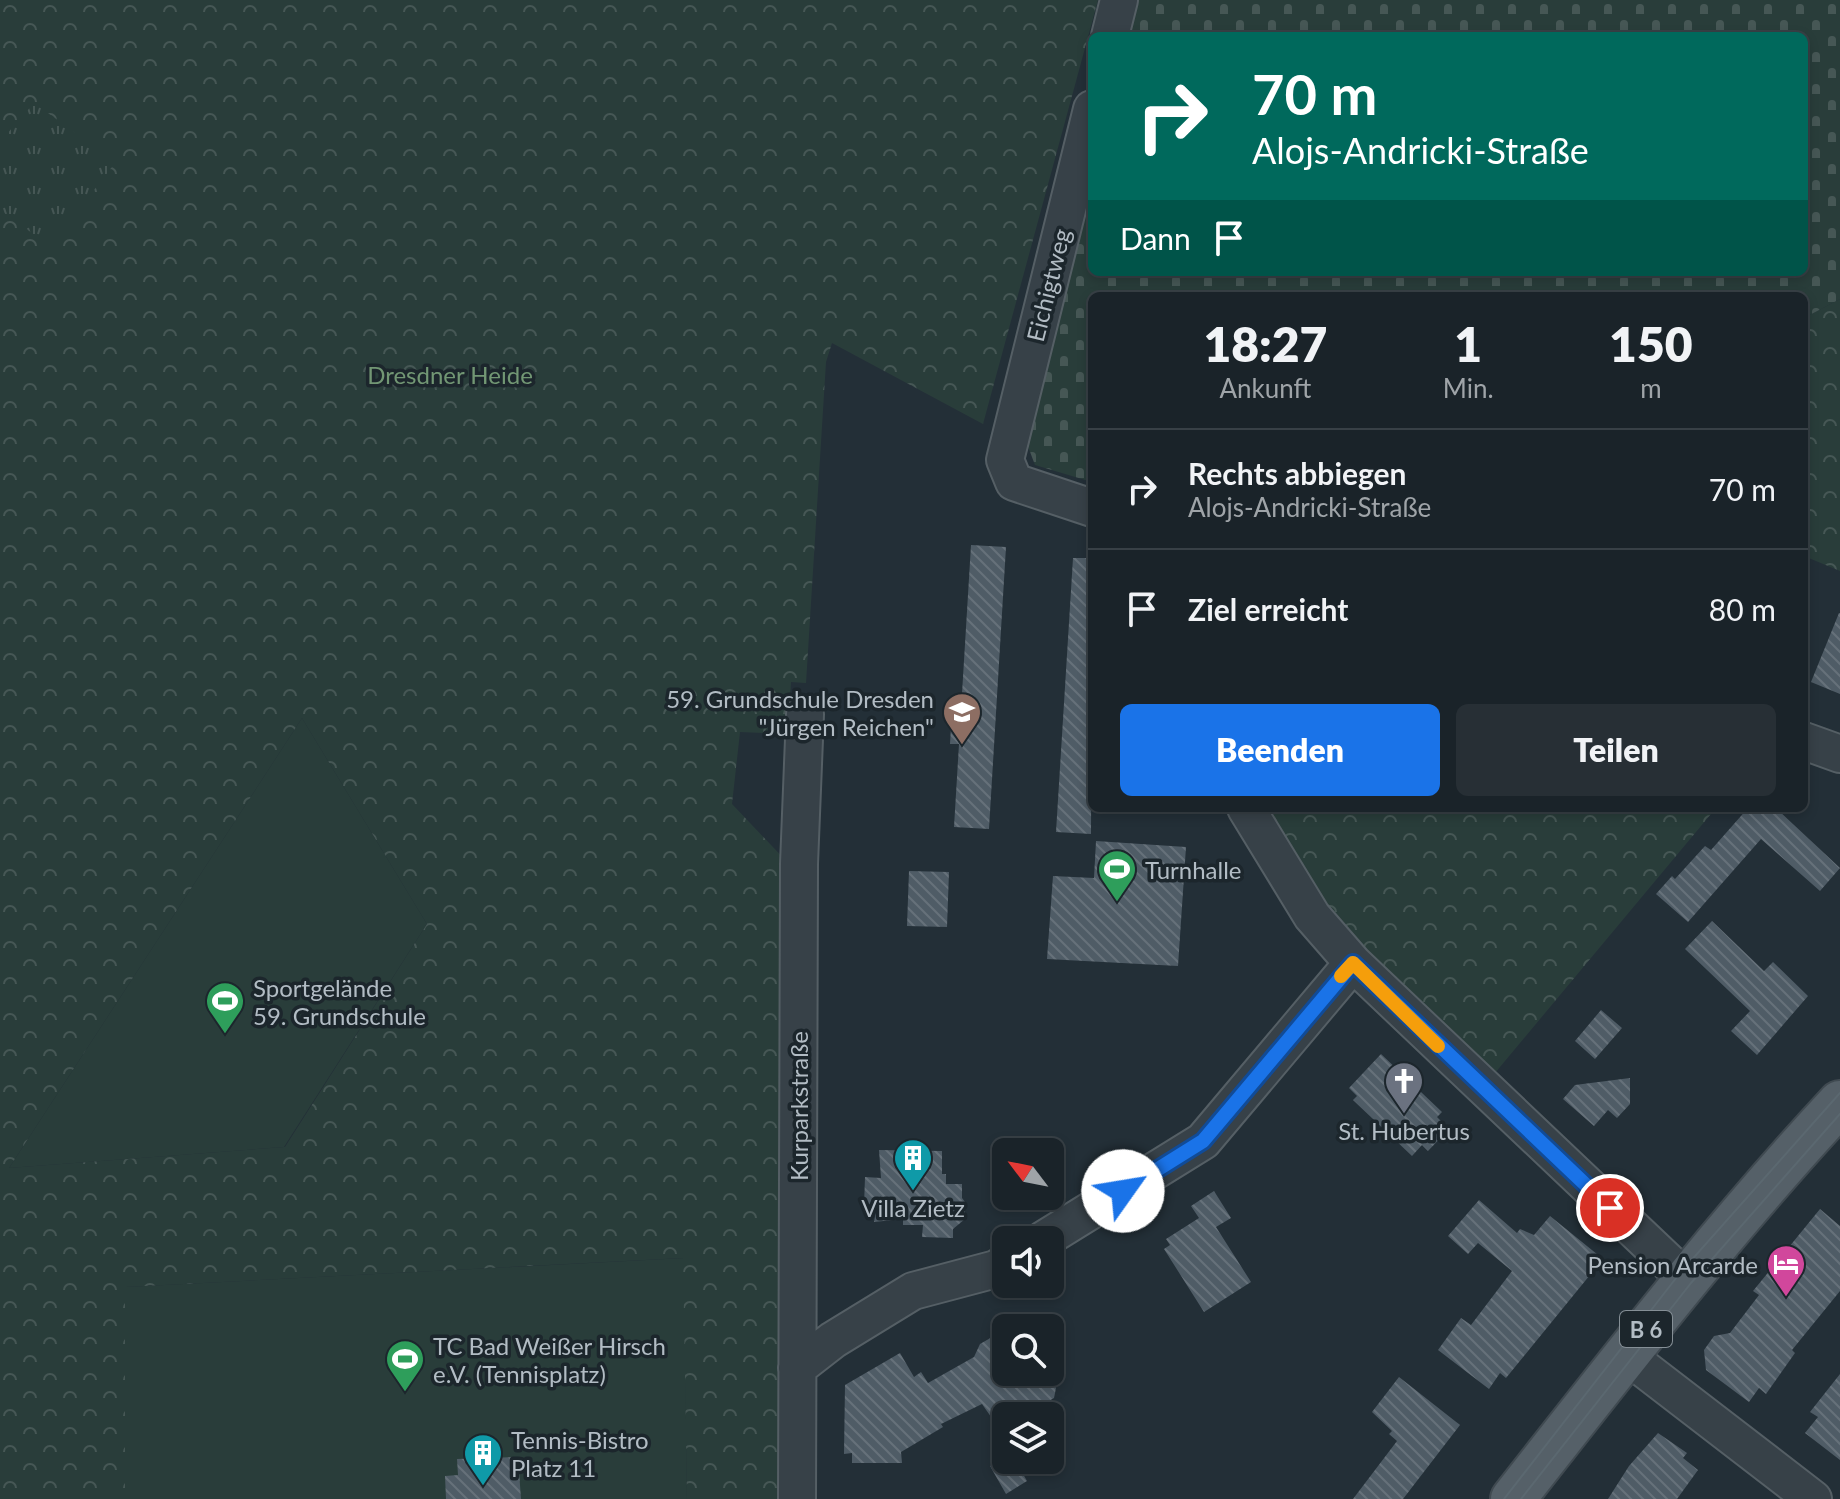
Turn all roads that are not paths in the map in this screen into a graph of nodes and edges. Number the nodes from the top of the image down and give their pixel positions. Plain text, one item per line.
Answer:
1 (1119, 0) edge
2 (1111, 32) edge
3 (1088, 125) edge
4 (1088, 507) edge
5 (805, 714) dead end
6 (1808, 742) edge
7 (1840, 754) edge
8 (1248, 812) edge
9 (1353, 963) junction
10 (1840, 1103) edge
11 (1064, 1227) edge
12 (992, 1270) edge
13 (1685, 1278) junction
14 (1626, 1355) junction
15 (797, 1368) junction
16 (797, 1499) edge
17 (1513, 1499) edge
18 (1813, 1499) edge

1 - 2 street
3 - 4 street, Eichigtweg
5 - 15 street, Kurparkstraße
6 - 7 street
8 - 9 street
9 - 11 street
9 - 13 street
10 - 13 main road, B 6
12 - 15 street
13 - 14 main road, B 6
14 - 17 main road, B 6
14 - 18 street
15 - 16 street, Kurparkstraße

